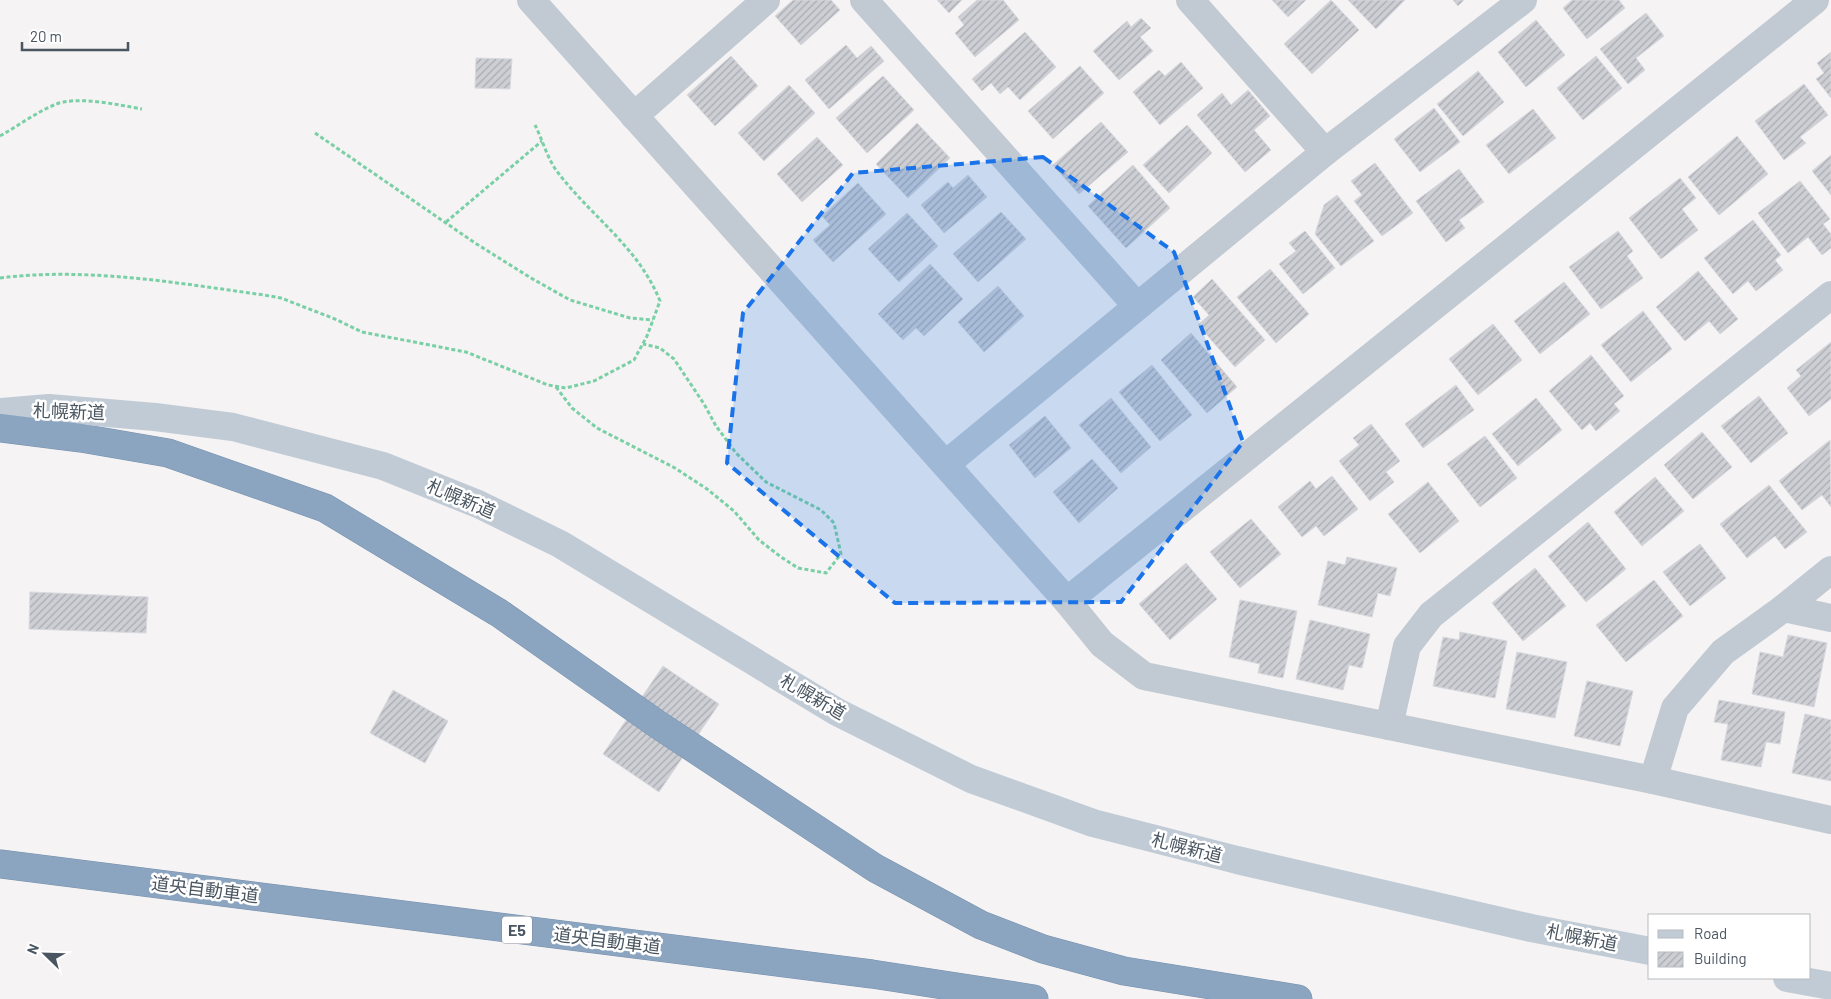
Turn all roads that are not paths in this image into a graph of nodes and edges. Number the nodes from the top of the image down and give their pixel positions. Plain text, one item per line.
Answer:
1 (531, 0) edge
2 (766, 0) edge
3 (864, 0) edge
4 (1190, 0) edge
5 (1523, 0) edge
6 (1815, 0) edge
7 (634, 116) junction
8 (1325, 152) junction
9 (1831, 295) edge
10 (1137, 306) junction
11 (0, 412) edge
12 (0, 428) edge
13 (946, 464) junction
14 (1831, 570) edge
15 (1067, 601) junction
16 (1784, 608) junction
17 (1831, 618) edge
18 (1388, 726) junction
19 (1653, 780) junction
20 (1831, 820) edge
21 (0, 864) edge
22 (1648, 951) edge
23 (1792, 979) edge
24 (1831, 986) edge
25 (1034, 999) edge
26 (1298, 999) edge

1 - 7 street
2 - 7 street
3 - 10 street
4 - 8 street
5 - 8 street
6 - 15 street
7 - 13 street
8 - 10 street
9 - 18 street
10 - 13 street
11 - 22 street, 札幌新道
12 - 26 highway
13 - 15 street
14 - 16 street
15 - 18 street
16 - 17 street
16 - 19 street
18 - 19 street
19 - 20 street
21 - 25 highway, 道央自動車道 / E5
23 - 24 street

